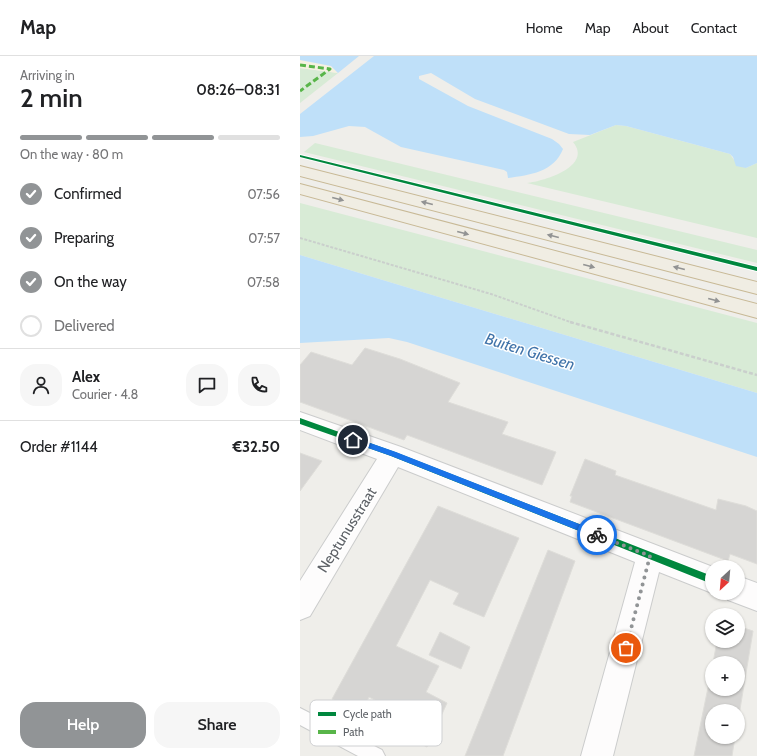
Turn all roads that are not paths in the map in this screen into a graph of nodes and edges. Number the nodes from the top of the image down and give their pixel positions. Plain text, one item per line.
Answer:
1 (300, 170) edge
2 (300, 188) edge
3 (757, 288) edge
4 (757, 311) edge
5 (300, 421) edge
6 (393, 454) junction
7 (650, 556) junction
8 (705, 577) edge
9 (745, 593) edge
10 (757, 597) edge
11 (300, 606) edge
12 (300, 716) edge
13 (310, 721) edge
14 (357, 746) edge
15 (376, 756) edge
16 (597, 756) edge

3 -> 1 highway
2 -> 4 highway
5 - 6 street
6 - 7 street
6 - 11 street, Neptunusstraat
7 - 8 street
7 - 16 street
9 - 10 street
12 - 13 lane
14 - 15 lane

